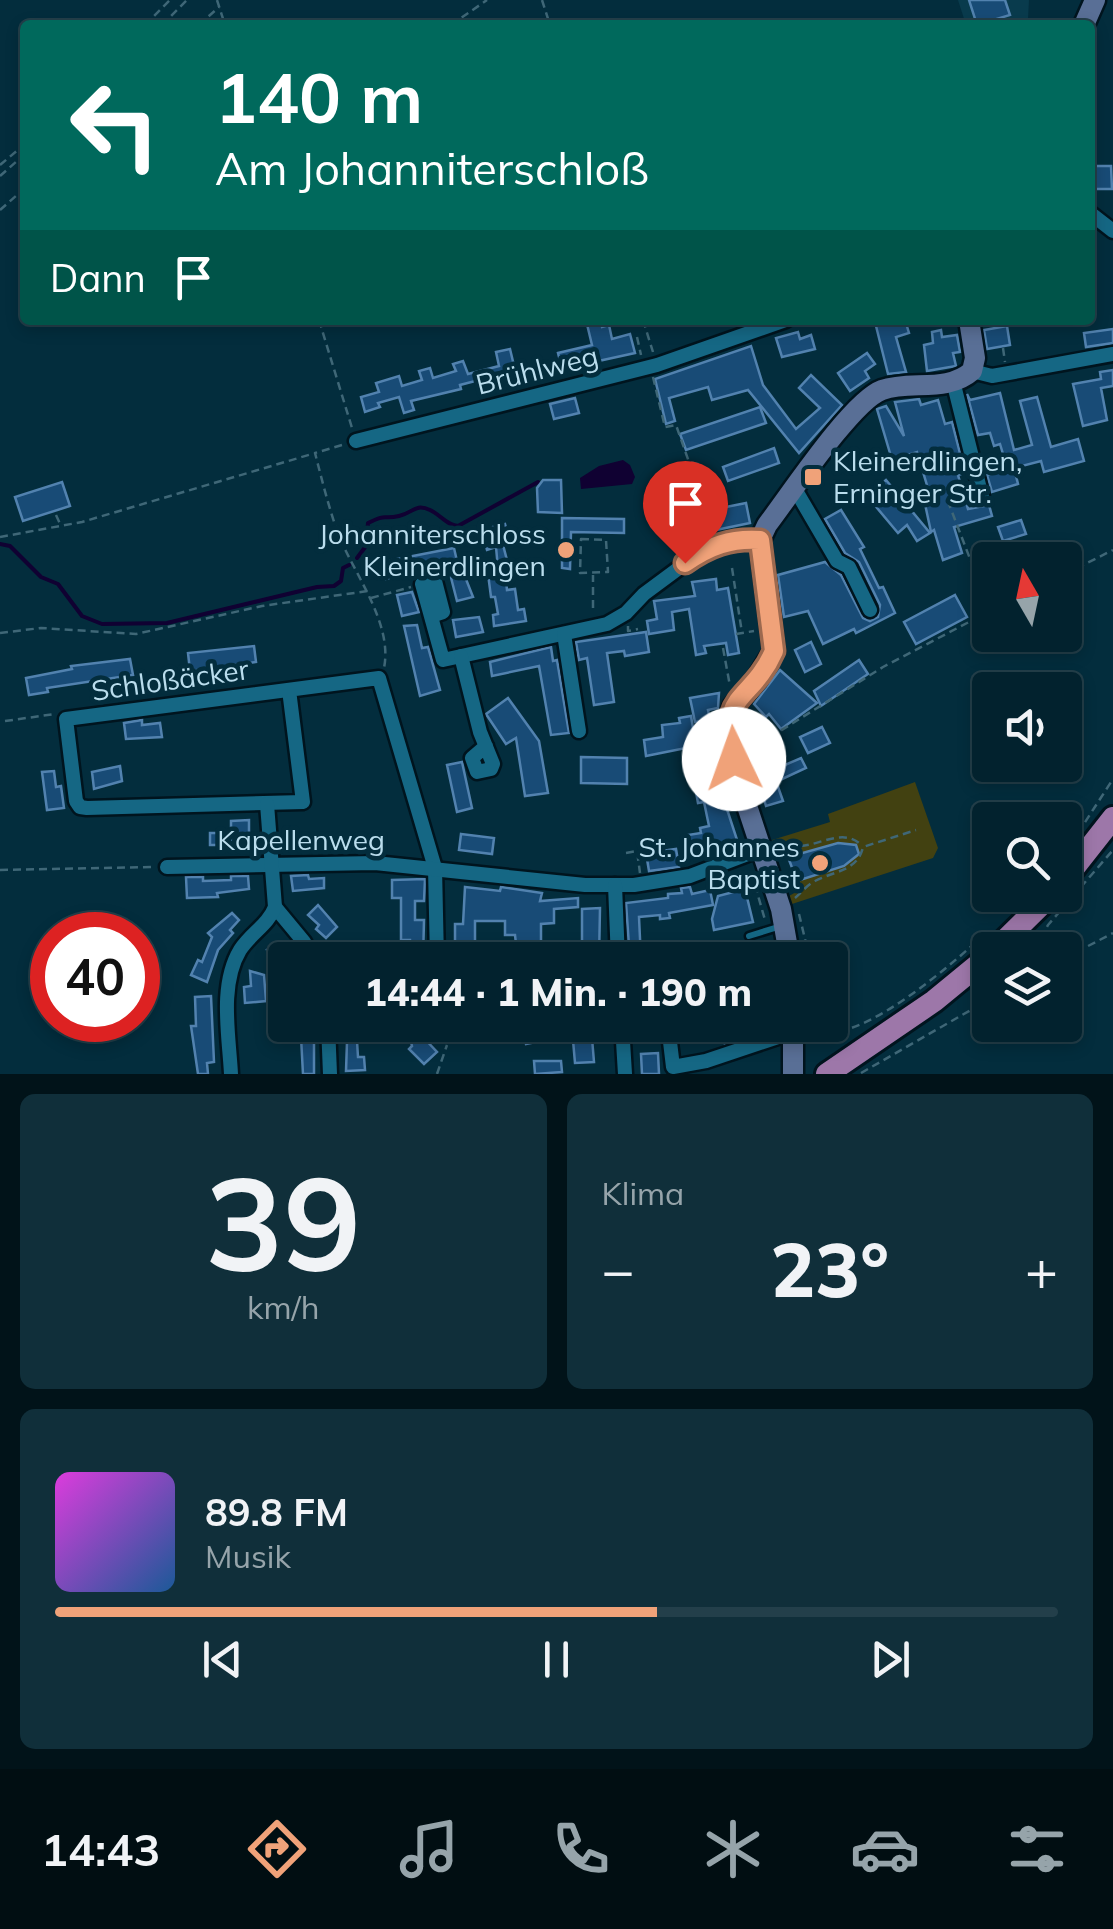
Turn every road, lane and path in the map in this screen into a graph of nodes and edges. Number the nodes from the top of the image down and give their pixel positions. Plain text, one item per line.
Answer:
1 (170, 0) edge
2 (187, 0) edge
3 (217, 0) edge
4 (487, 0) edge
5 (220, 7) junction
6 (150, 20) edge
7 (167, 20) edge
8 (204, 20) edge
9 (224, 20) edge
10 (458, 20) edge
11 (20, 148) edge
12 (20, 158) edge
13 (0, 165) edge
14 (0, 176) edge
15 (20, 192) edge
16 (0, 210) edge
17 (321, 325) edge
18 (644, 325) edge
19 (771, 325) edge
20 (970, 325) edge
21 (637, 337) dead end
22 (1113, 354) edge
23 (650, 366) junction
24 (962, 376) junction
25 (356, 441) junction
26 (314, 453) junction
27 (708, 488) dead end
28 (795, 488) junction
29 (982, 496) joint
30 (56, 514) dead end
31 (62, 527) junction
32 (0, 536) edge
33 (760, 540) junction
34 (1113, 550) edge
35 (1082, 566) edge
36 (732, 568) dead end
37 (593, 574) junction
38 (422, 584) joint
39 (368, 591) junction
40 (370, 598) junction
41 (593, 608) dead end
42 (870, 610) dead end
43 (0, 633) edge
44 (742, 633) dead end
45 (564, 634) junction
46 (723, 648) dead end
47 (460, 656) junction
48 (379, 678) junction
49 (289, 690) junction
50 (737, 702) junction
51 (66, 719) junction
52 (5, 721) dead end
53 (580, 731) dead end
54 (486, 746) dead end
55 (734, 759) junction
56 (1113, 779) edge
57 (267, 804) junction
58 (1113, 818) edge
59 (1082, 826) edge
60 (916, 830) dead end
61 (863, 847) junction
62 (1113, 850) edge
63 (754, 852) junction
64 (626, 853) dead end
65 (1082, 857) edge
66 (272, 864) junction
67 (167, 867) joint
68 (435, 868) junction
69 (0, 870) edge
70 (642, 884) junction
71 (615, 885) junction
72 (779, 903) junction
73 (274, 907) junction
74 (1032, 912) edge
75 (776, 928) junction
76 (1008, 932) edge
77 (1045, 932) edge
78 (1113, 933) edge
79 (749, 936) dead end
80 (304, 942) edge
81 (437, 942) edge
82 (617, 942) edge
83 (782, 942) edge
84 (1082, 949) edge
85 (972, 956) edge
86 (972, 964) edge
87 (972, 1009) edge
88 (848, 1027) edge
89 (329, 1042) edge
90 (444, 1042) edge
91 (622, 1042) edge
92 (670, 1042) edge
93 (756, 1042) edge
94 (793, 1042) edge
95 (622, 1073) edge
96 (231, 1074) edge
97 (330, 1074) edge
98 (437, 1074) edge
99 (793, 1074) edge
100 (827, 1074) edge
101 (859, 1074) edge

1 - 6 path
2 - 7 path
3 - 5 path
4 - 10 path
5 - 8 path
5 - 9 path
11 - 13 path
12 - 14 path
15 - 16 path
17 - 25 path
18 - 23 path
19 - 23 street, Brühlweg
20 - 24 street
21 - 23 path
22 - 24 street
23 - 25 street, Brühlweg
23 - 27 path
24 - 28 street
24 - 29 street
25 - 26 path
26 - 31 path
26 - 39 path
28 - 33 street
28 - 42 street
29 - 55 path
30 - 31 path
31 - 32 path
33 - 45 street
33 - 50 street
34 - 35 path
36 - 44 path
37 - 37 path
37 - 41 path
38 - 40 path
38 - 47 street
39 - 40 path
39 - 43 path
40 - 48 path
45 - 47 street
45 - 53 street
46 - 50 path
47 - 54 street
48 - 49 street
48 - 68 street
49 - 51 street, Schloßäcker
49 - 57 street, Schloßäcker
50 - 55 street
51 - 52 path
51 - 57 street, Schloßäcker
55 - 63 street
56 - 59 path
57 - 66 street
58 - 65 main road
60 - 61 path
61 - 63 path
61 - 72 path
62 - 77 path
63 - 70 street, Kapellenweg
63 - 72 street
63 - 75 path
64 - 70 path
66 - 67 street, Kapellenweg
66 - 68 street, Kapellenweg
66 - 73 street
67 - 69 path
68 - 71 street, Kapellenweg
68 - 81 street
70 - 71 street, Kapellenweg
71 - 82 street
72 - 75 street
73 - 80 street
73 - 96 street
74 - 76 main road
75 - 79 lane
75 - 83 street
78 - 84 path
85 - 88 path
86 - 100 main road
87 - 101 path
89 - 97 street
90 - 98 path
91 - 95 street
92 - 93 street
94 - 99 street

